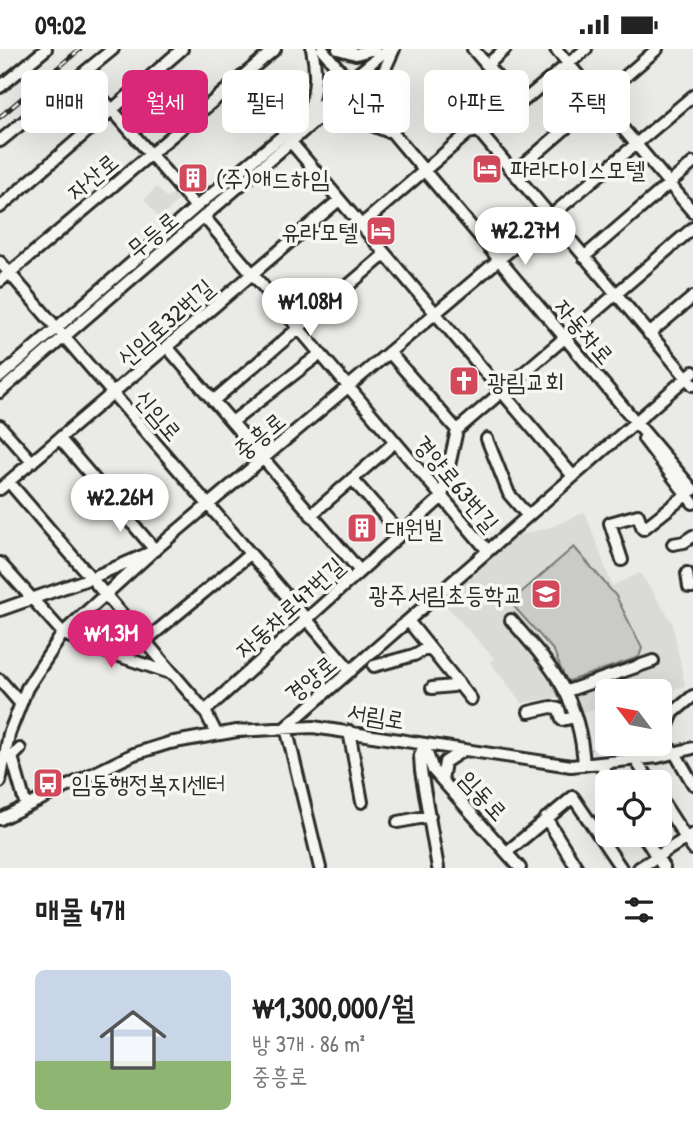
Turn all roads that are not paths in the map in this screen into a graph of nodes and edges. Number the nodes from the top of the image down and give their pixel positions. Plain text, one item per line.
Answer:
1 (46, 49) edge
2 (113, 49) edge
3 (182, 49) edge
4 (275, 49) edge
5 (312, 49) edge
6 (322, 49) edge
7 (338, 49) edge
8 (374, 49) edge
9 (388, 49) edge
10 (394, 49) edge
11 (473, 49) edge
12 (505, 49) edge
13 (556, 49) edge
14 (586, 49) edge
15 (657, 49) edge
16 (568, 64) junction
17 (486, 65) junction
18 (88, 70) edge
19 (340, 70) edge
20 (363, 70) edge
21 (384, 70) edge
22 (490, 70) edge
23 (573, 70) edge
24 (630, 72) edge
25 (0, 86) edge
26 (529, 96) edge
27 (693, 96) edge
28 (323, 105) edge
29 (108, 106) edge
30 (111, 110) junction
31 (312, 116) junction
32 (323, 116) edge
33 (21, 124) edge
34 (392, 133) edge
35 (484, 133) edge
36 (560, 133) edge
37 (626, 133) edge
38 (482, 135) junction
39 (0, 141) edge
40 (290, 141) junction
41 (635, 144) junction
42 (150, 155) junction
43 (693, 163) edge
44 (424, 171) junction
45 (514, 173) junction
46 (668, 183) junction
47 (339, 200) junction
48 (0, 207) edge
49 (196, 207) junction
50 (693, 212) edge
51 (550, 216) junction
52 (205, 218) junction
53 (360, 226) junction
54 (693, 227) edge
55 (384, 255) junction
56 (584, 257) junction
57 (498, 260) junction
58 (0, 262) edge
59 (253, 274) junction
60 (5, 277) edge
61 (616, 294) junction
62 (693, 297) edge
63 (435, 314) junction
64 (298, 328) junction
65 (60, 331) junction
66 (649, 334) junction
67 (563, 338) junction
68 (168, 348) junction
69 (389, 352) junction
70 (320, 354) junction
71 (0, 377) edge
72 (691, 378) edge
73 (348, 387) junction
74 (501, 391) junction
75 (0, 392) edge
76 (114, 394) junction
77 (213, 401) junction
78 (232, 422) junction
79 (633, 422) junction
80 (0, 426) edge
81 (457, 430) junction
82 (60, 439) junction
83 (487, 439) dead end
84 (395, 442) junction
85 (263, 459) junction
86 (32, 462) junction
87 (572, 475) junction
88 (352, 479) junction
89 (9, 482) junction
90 (0, 489) edge
91 (691, 496) edge
92 (442, 497) junction
93 (208, 505) junction
94 (312, 515) junction
95 (527, 515) junction
96 (401, 534) junction
97 (693, 536) edge
98 (673, 544) dead end
99 (153, 551) junction
100 (488, 551) junction
101 (250, 554) junction
102 (622, 560) dead end
103 (0, 563) edge
104 (360, 571) junction
105 (687, 573) dead end
106 (91, 578) junction
107 (693, 587) edge
108 (106, 595) junction
109 (30, 597) junction
110 (0, 610) edge
111 (307, 619) junction
112 (511, 620) dead end
113 (409, 622) junction
114 (63, 633) junction
115 (145, 641) junction
116 (429, 647) junction
117 (653, 661) dead end
118 (374, 666) dead end
119 (351, 671) junction
120 (173, 674) junction
121 (0, 680) edge
122 (458, 682) junction
123 (432, 688) dead end
124 (567, 691) junction
125 (693, 696) edge
126 (471, 699) dead end
127 (20, 703) junction
128 (205, 711) junction
129 (529, 712) dead end
130 (673, 713) joint
131 (575, 717) junction
132 (286, 727) junction
133 (349, 731) junction
134 (216, 733) junction
135 (4, 734) edge
136 (424, 745) junction
137 (693, 748) edge
138 (20, 749) dead end
139 (463, 751) junction
140 (675, 753) junction
141 (636, 756) edge
142 (635, 759) junction
143 (601, 764) junction
144 (584, 765) junction
145 (604, 770) edge
146 (642, 770) edge
147 (442, 780) junction
148 (0, 782) edge
149 (693, 784) edge
150 (362, 801) dead end
151 (26, 806) junction
152 (672, 813) edge
153 (429, 816) junction
154 (546, 818) junction
155 (0, 819) edge
156 (398, 822) dead end
157 (690, 836) edge
158 (651, 847) edge
159 (693, 849) edge
160 (507, 852) junction
161 (657, 857) junction
162 (320, 868) edge
163 (438, 868) edge
164 (520, 868) edge
165 (577, 868) edge
166 (621, 868) edge
167 (639, 868) edge
168 (664, 868) edge

1 - 25 street
2 - 18 street
3 - 30 street
4 - 42 street, 자산로
5 - 31 street
6 - 19 street, 자동차로
7 - 8 street
9 - 20 street, 무등로
10 - 21 street
11 - 17 street
12 - 17 street
13 - 16 street
14 - 16 street
15 - 24 street
16 - 23 street
16 - 26 street
17 - 22 street
27 - 41 street, 중흥로
28 - 31 street, 무등로
29 - 30 street, 무등로
30 - 42 street, 무등로
30 - 48 street
31 - 32 street
31 - 40 street, 무등로
31 - 49 street, 무등로
33 - 39 street
34 - 44 street, 자동차로
35 - 38 street
36 - 45 street
37 - 41 street
38 - 44 street
38 - 45 street
40 - 47 street
40 - 52 street, 무등로
41 - 46 street
41 - 51 street, 중흥로
42 - 49 street, 무등로
42 - 60 street, 자산로
43 - 46 street
44 - 53 street
44 - 57 street, 자동차로
45 - 51 street
46 - 50 street
46 - 56 street
47 - 53 street
47 - 59 street, 신임로32번길
49 - 65 street, 무등로
51 - 56 street
51 - 57 street, 중흥로
52 - 59 street, 경양로63번길
52 - 65 street, 무등로
53 - 55 street
54 - 61 street
55 - 63 street
55 - 64 street
56 - 61 street
57 - 63 street, 중흥로
57 - 67 street, 자동차로
58 - 60 street, 신임로
59 - 64 street, 경양로63번길
59 - 68 street, 신임로32번길
60 - 65 street, 신임로
61 - 66 street
61 - 67 street
62 - 66 street
63 - 69 street, 중흥로
63 - 74 street
64 - 70 street, 경양로63번길
64 - 77 street
65 - 71 street, 무등로
65 - 75 street, 무등로
65 - 76 street, 신임로
66 - 72 street
67 - 74 street
67 - 79 street, 자동차로
68 - 76 street, 신임로32번길
68 - 77 street
69 - 73 street, 중흥로
69 - 81 street
70 - 73 street, 경양로63번길
70 - 78 street
72 - 79 street, 경양로
73 - 84 street, 경양로63번길
73 - 85 street, 중흥로
74 - 81 street
74 - 87 street
76 - 82 street, 신임로32번길
76 - 93 street, 신임로
77 - 78 street
78 - 85 street
79 - 87 street, 경양로
79 - 91 street, 자동차로
80 - 86 street
81 - 92 street
82 - 86 street, 신임로32번길
82 - 99 street
83 - 95 street
84 - 88 street, 경양로63번길
84 - 92 street, 경양로63번길
85 - 93 street, 중흥로
85 - 94 street
86 - 89 street, 신임로32번길
87 - 95 street, 경양로
88 - 94 street, 경양로63번길
88 - 96 street
89 - 90 street, 신임로32번길
89 - 106 street
91 - 102 street, 자동차로
92 - 96 street, 자동차로47번길
92 - 100 street, 경양로63번길
93 - 99 street, 중흥로
93 - 101 street, 신임로
94 - 104 street
95 - 100 street, 경양로
96 - 104 street, 자동차로47번길
97 - 98 street
99 - 106 street
99 - 108 street, 중흥로
100 - 113 street, 경양로
101 - 111 street, 신임로
101 - 115 street
103 - 109 street
104 - 111 street, 자동차로47번길
105 - 107 street
106 - 108 street
106 - 109 street
108 - 114 street, 중흥로
108 - 115 street
109 - 110 street
109 - 114 street
111 - 119 street, 신임로
111 - 128 street, 자동차로47번길
112 - 124 street
113 - 116 street
113 - 119 street, 경양로
114 - 120 street
114 - 127 street, 중흥로
115 - 120 street
116 - 118 street, 경양로
116 - 122 street
117 - 124 street
119 - 132 street, 경양로
120 - 128 street
121 - 127 street
122 - 123 street
122 - 126 street
124 - 131 street
125 - 130 street
127 - 135 street, 중흥로
128 - 134 street
129 - 131 street
130 - 140 street
131 - 144 street
132 - 133 street, 서림로
132 - 134 street, 서림로
132 - 162 street, 경양로
133 - 136 street, 서림로
133 - 150 street
134 - 151 street, 서림로
135 - 148 street, 중흥로
136 - 139 street, 서림로
136 - 147 street, 임동로
136 - 153 street
137 - 140 street, 서림로
138 - 151 street
139 - 144 street, 서림로
139 - 147 street
140 - 142 street, 서림로
140 - 149 street
141 - 142 street
142 - 143 street, 서림로
142 - 146 street
143 - 144 street, 서림로
143 - 145 street
147 - 160 street, 임동로
151 - 155 street, 서림로
152 - 157 street
153 - 156 street
153 - 163 street
154 - 160 street
154 - 165 street
154 - 166 street
157 - 159 street
157 - 161 street
158 - 161 street
160 - 164 street, 임동로
161 - 167 street
161 - 168 street

